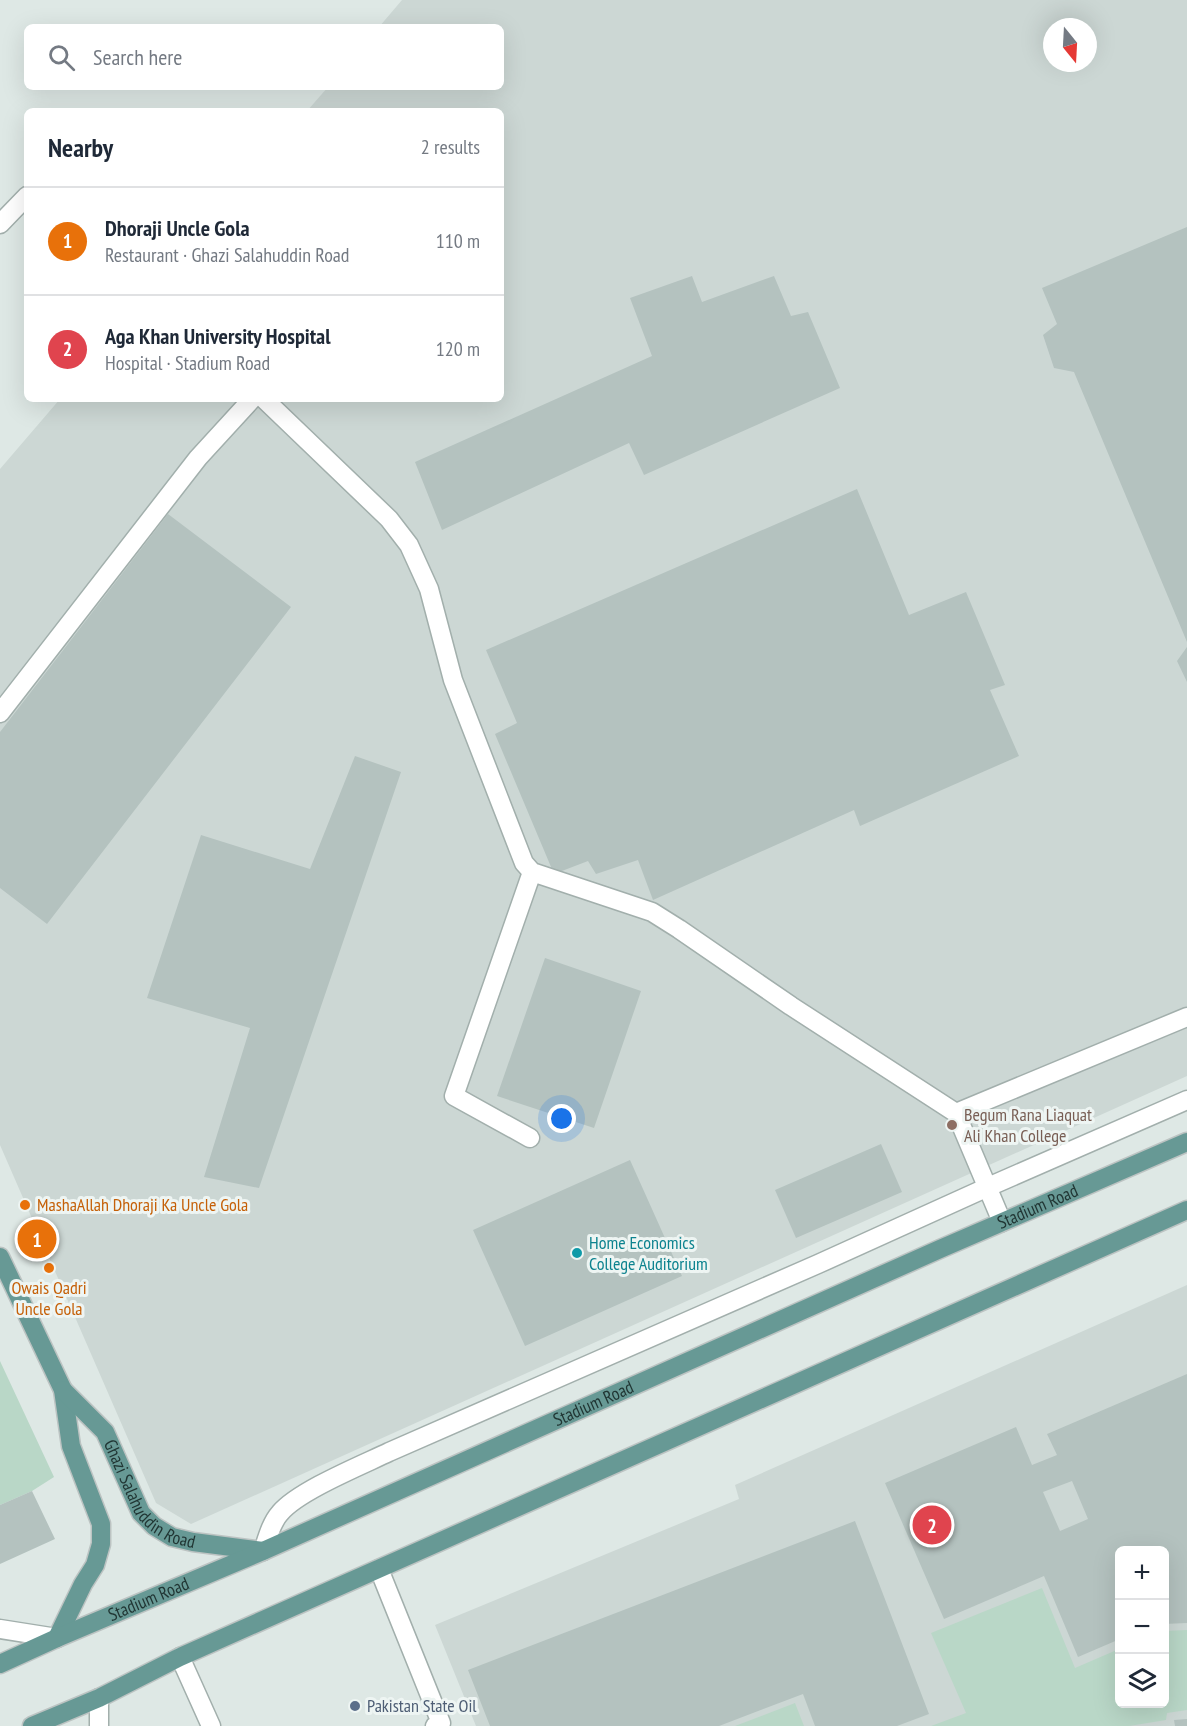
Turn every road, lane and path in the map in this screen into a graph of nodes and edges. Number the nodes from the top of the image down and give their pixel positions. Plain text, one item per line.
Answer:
1 (24, 199) edge
2 (0, 224) edge
3 (249, 402) edge
4 (267, 402) edge
5 (0, 713) edge
6 (532, 872) junction
7 (1187, 1017) edge
8 (1187, 1100) edge
9 (956, 1113) junction
10 (530, 1138) dead end
11 (1187, 1142) edge
12 (988, 1187) junction
13 (1187, 1210) edge
14 (1002, 1222) junction
15 (0, 1257) edge
16 (63, 1389) junction
17 (263, 1551) junction
18 (379, 1569) junction
19 (0, 1629) edge
20 (57, 1638) junction
21 (180, 1657) junction
22 (0, 1664) edge
23 (99, 1698) junction
24 (32, 1726) edge
25 (99, 1726) edge
26 (211, 1726) edge
27 (435, 1726) edge

1 - 2 street
3 - 5 street
4 - 6 street
6 - 9 street
6 - 10 street
7 - 9 street
8 - 12 street
9 - 12 street
11 - 14 main road, Stadium Road
12 - 14 street
12 - 17 street
13 - 18 main road
14 - 17 main road, Stadium Road
15 - 16 main road, Ghazi Salahuddin Road
16 - 17 main road, Ghazi Salahuddin Road
16 - 20 main road, Ghazi Salahuddin Road
17 - 20 main road, Stadium Road
18 - 21 main road
18 - 27 street
19 - 20 street
20 - 22 main road, Stadium Road
21 - 23 main road
21 - 26 street
23 - 24 main road
23 - 25 street

